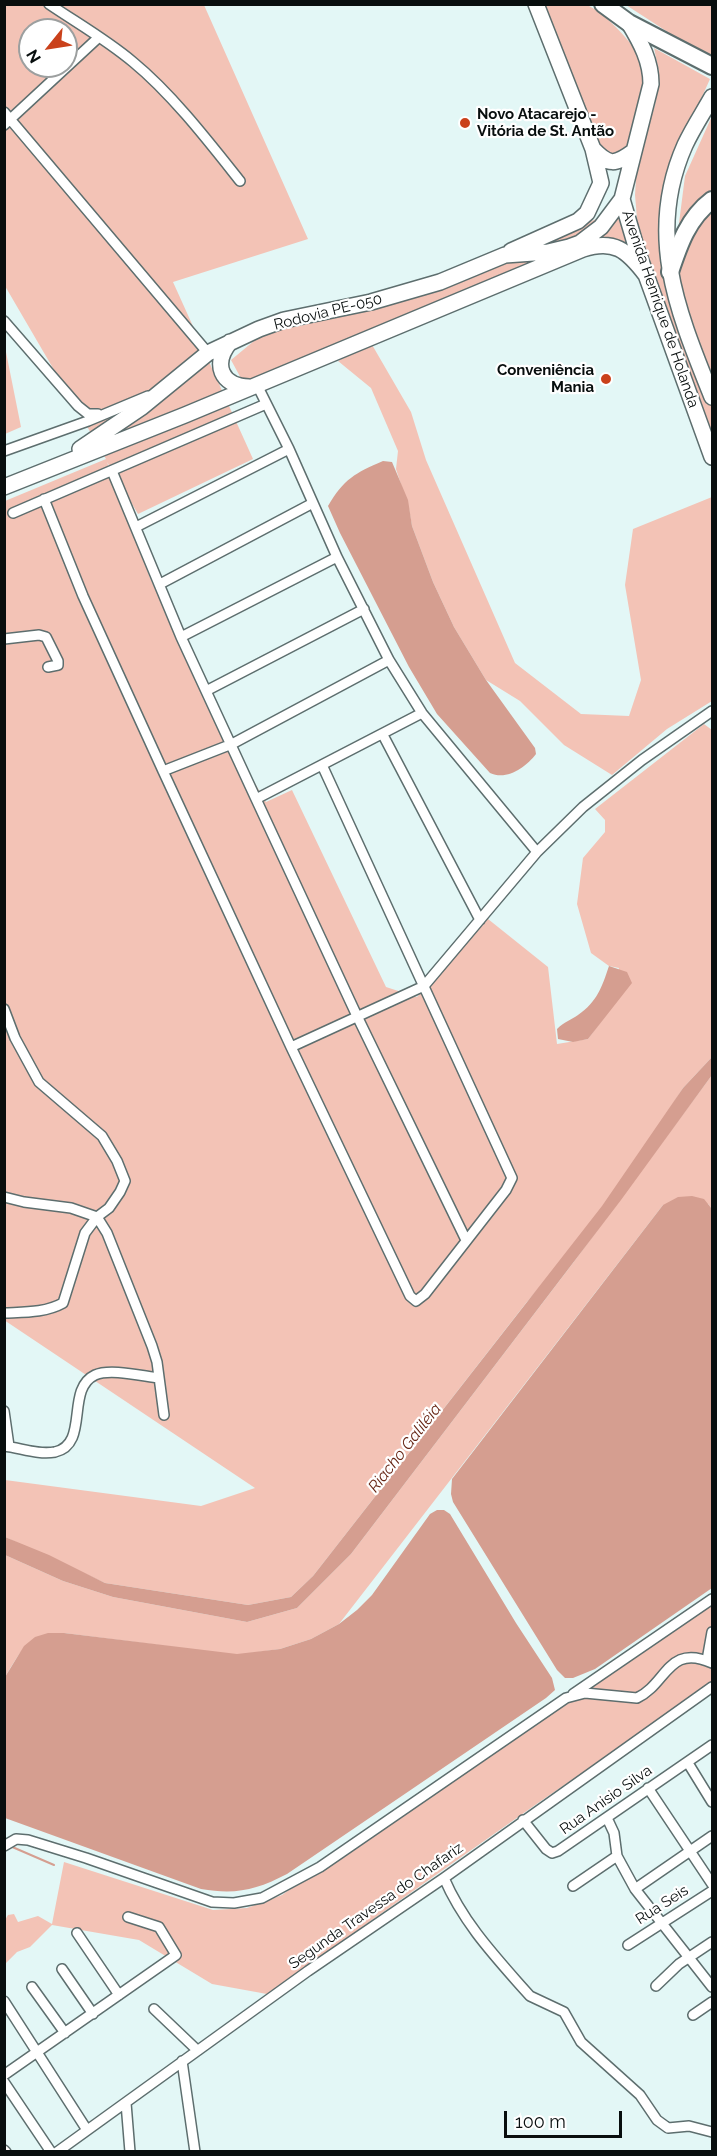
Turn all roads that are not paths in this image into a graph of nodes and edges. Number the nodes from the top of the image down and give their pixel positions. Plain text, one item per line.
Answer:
1 (49, 4) edge
2 (536, 4) edge
3 (603, 4) edge
4 (629, 23) junction
5 (99, 38) junction
6 (712, 66) edge
7 (712, 97) edge
8 (7, 119) edge
9 (593, 149) junction
10 (634, 151) junction
11 (240, 182) dead end
12 (622, 199) junction
13 (712, 200) edge
14 (505, 255) junction
15 (670, 272) junction
16 (646, 275) junction
17 (4, 321) edge
18 (230, 342) junction
19 (208, 353) junction
20 (253, 386) junction
21 (159, 392) junction
22 (712, 397) edge
23 (266, 404) junction
24 (104, 415) junction
25 (289, 449) junction
26 (4, 451) edge
27 (712, 457) edge
28 (50, 469) junction
29 (112, 471) junction
30 (4, 487) edge
31 (44, 499) junction
32 (313, 503) junction
33 (13, 513) dead end
34 (136, 527) junction
35 (337, 556) junction
36 (160, 584) junction
37 (364, 609) junction
38 (181, 637) junction
39 (4, 639) edge
40 (388, 660) junction
41 (48, 668) dead end
42 (206, 691) junction
43 (712, 711) edge
44 (422, 713) junction
45 (382, 735) junction
46 (232, 744) junction
47 (322, 765) junction
48 (163, 771) junction
49 (256, 800) junction
50 (537, 852) junction
51 (480, 920) junction
52 (424, 986) junction
53 (4, 1009) edge
54 (357, 1016) junction
55 (291, 1047) junction
56 (4, 1197) edge
57 (97, 1217) junction
58 (466, 1240) junction
59 (4, 1313) edge
60 (159, 1378) junction
61 (4, 1411) edge
62 (164, 1415) dead end
63 (7, 1446) edge
64 (712, 1599) edge
65 (712, 1632) edge
66 (710, 1661) edge
67 (712, 1687) edge
68 (566, 1698) junction
69 (712, 1746) edge
70 (688, 1762) junction
71 (648, 1788) junction
72 (712, 1802) edge
73 (607, 1818) junction
74 (523, 1820) junction
75 (712, 1836) edge
76 (8, 1844) edge
77 (690, 1852) junction
78 (617, 1856) junction
79 (444, 1878) junction
80 (712, 1884) edge
81 (573, 1886) dead end
82 (635, 1889) junction
83 (712, 1890) edge
84 (128, 1917) dead end
85 (661, 1922) junction
86 (77, 1933) dead end
87 (712, 1942) edge
88 (628, 1945) dead end
89 (689, 1957) junction
90 (62, 1969) dead end
91 (656, 1986) dead end
92 (32, 1987) dead end
93 (712, 1988) edge
94 (119, 1995) junction
95 (4, 2001) edge
96 (712, 2002) edge
97 (154, 2009) dead end
98 (93, 2014) junction
99 (693, 2015) dead end
100 (65, 2033) junction
101 (197, 2050) junction
102 (37, 2052) junction
103 (183, 2061) junction
104 (4, 2075) edge
105 (4, 2082) edge
106 (126, 2103) junction
107 (87, 2130) junction
108 (712, 2132) edge
109 (51, 2151) edge
110 (57, 2151) edge
111 (130, 2151) edge
112 (195, 2151) edge

1 - 5 street
2 - 9 main road
3 - 4 highway
4 - 6 highway
4 - 10 main road, Avenida Henrique de Holanda
5 - 8 street
5 - 11 street
7 - 15 main road, Avenida Henrique de Holanda
8 - 19 street
9 - 10 main road
9 - 14 main road
10 - 12 main road, Avenida Henrique de Holanda
12 - 14 main road, Rodovia PE-050
12 - 16 main road, Avenida Henrique de Holanda
13 - 15 highway
14 - 18 main road, Rodovia PE-050
15 - 22 main road, Avenida Henrique de Holanda
16 - 20 main road, Rodovia PE-050
16 - 27 main road, Avenida Henrique de Holanda
17 - 24 street
18 - 19 main road, Rodovia PE-050
18 - 20 main road
19 - 21 main road, Rodovia PE-050
20 - 23 street
20 - 28 main road, Rodovia PE-050
21 - 24 street
21 - 28 main road, Rodovia PE-050
23 - 25 street
23 - 29 street
24 - 26 street
25 - 32 street
25 - 34 street
28 - 30 main road, Rodovia PE-050
29 - 31 street
29 - 34 street
31 - 33 street
31 - 48 street
32 - 35 street
32 - 36 street
34 - 36 street
35 - 37 street
35 - 38 street
36 - 38 street
37 - 40 street
37 - 42 street
38 - 42 street
39 - 41 street
40 - 44 street
40 - 46 street
42 - 46 street
43 - 50 street
44 - 45 street
44 - 50 street
45 - 47 street
45 - 51 street
46 - 48 street
46 - 49 street
47 - 49 street
47 - 52 street
48 - 55 street
49 - 54 street
50 - 51 street
51 - 52 street
52 - 54 street
52 - 58 street
53 - 57 street
54 - 55 street
54 - 58 street
55 - 58 street
56 - 57 street
57 - 59 street
57 - 60 street
60 - 62 street
60 - 63 street
61 - 63 street
64 - 68 street
65 - 66 street
66 - 68 street
67 - 74 street, Segunda Travessa do Chafariz
68 - 76 street
69 - 70 street, Rua Anisio Silva
70 - 71 street, Rua Anisio Silva
70 - 72 street
71 - 73 street, Rua Anisio Silva
71 - 77 street
73 - 74 street, Rua Anisio Silva
73 - 78 street
74 - 79 street, Segunda Travessa do Chafariz
75 - 77 street
77 - 80 street
77 - 82 street
78 - 81 street
78 - 82 street
79 - 101 street, Segunda Travessa do Chafariz
79 - 108 street
82 - 85 street
83 - 85 street, Rua Seis
84 - 94 street
85 - 88 street, Rua Seis
85 - 89 street
86 - 94 street
87 - 89 street
89 - 91 street
89 - 93 street
90 - 98 street
92 - 100 street
94 - 98 street
95 - 102 street
96 - 99 street
97 - 101 street
98 - 100 street
100 - 102 street
101 - 103 street, Segunda Travessa do Chafariz
102 - 104 street
102 - 107 street
103 - 106 street, Segunda Travessa do Chafariz
103 - 112 street
105 - 109 street
106 - 107 street, Segunda Travessa do Chafariz
106 - 111 street
107 - 110 street, Segunda Travessa do Chafariz

